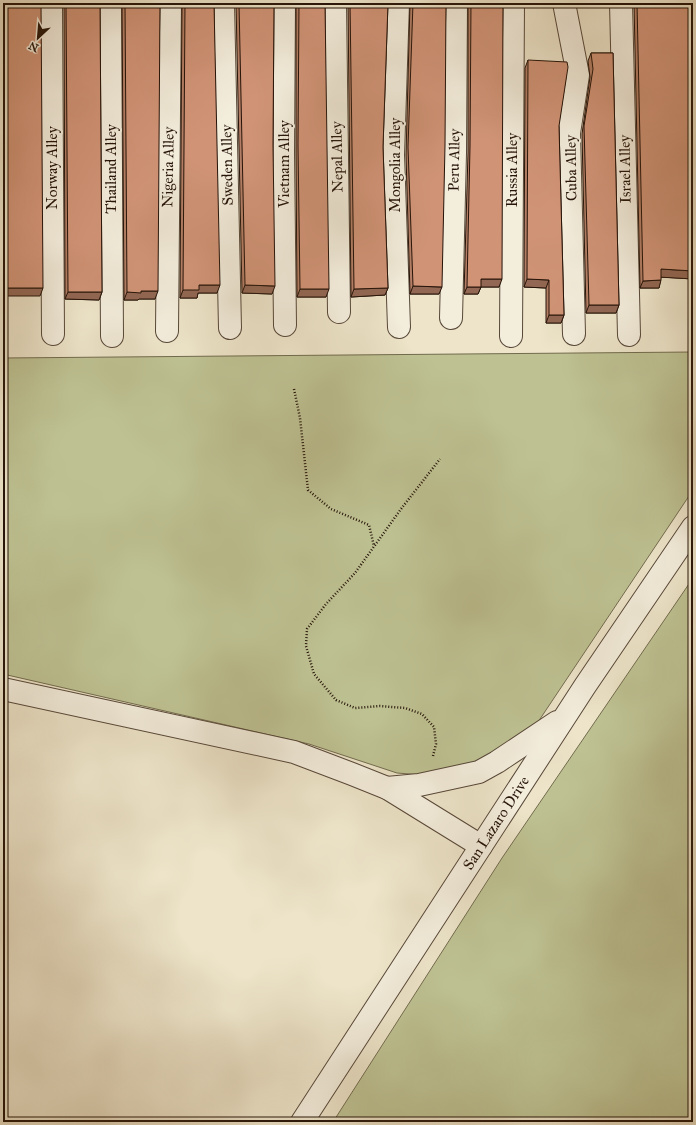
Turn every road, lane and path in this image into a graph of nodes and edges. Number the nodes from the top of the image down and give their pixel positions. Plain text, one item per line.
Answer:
1 (51, 3) edge
2 (110, 3) edge
3 (170, 3) edge
4 (223, 3) edge
5 (284, 3) edge
6 (335, 3) edge
7 (398, 3) edge
8 (456, 3) edge
9 (513, 3) edge
10 (564, 3) edge
11 (621, 3) edge
12 (339, 312) dead end
13 (451, 318) dead end
14 (285, 324) dead end
15 (399, 327) dead end
16 (230, 328) dead end
17 (167, 331) dead end
18 (52, 334) dead end
19 (574, 334) dead end
20 (629, 335) dead end
21 (112, 336) dead end
22 (511, 336) dead end
23 (294, 389) dead end
24 (440, 458) dead end
25 (693, 527) edge
26 (374, 547) junction
27 (3, 689) edge
28 (565, 716) junction
29 (419, 785) junction
30 (387, 788) junction
31 (481, 846) junction
32 (302, 1122) edge

1 - 18 street, Norway Alley
2 - 21 street, Thailand Alley
3 - 17 street, Nigeria Alley
4 - 16 street, Sweden Alley
5 - 14 street, Vietnam Alley
6 - 12 street, Nepal Alley
7 - 15 street, Mongolia Alley
8 - 13 street, Peru Alley
9 - 22 street, Russia Alley
10 - 19 street, Cuba Alley
11 - 20 street, Israel Alley
23 - 26 path
24 - 26 path
25 - 28 street, San Lazaro Drive
26 - 29 path
27 - 30 street
28 - 29 street
28 - 31 street, San Lazaro Drive
29 - 30 street
30 - 31 street
31 - 32 street, San Lazaro Drive

